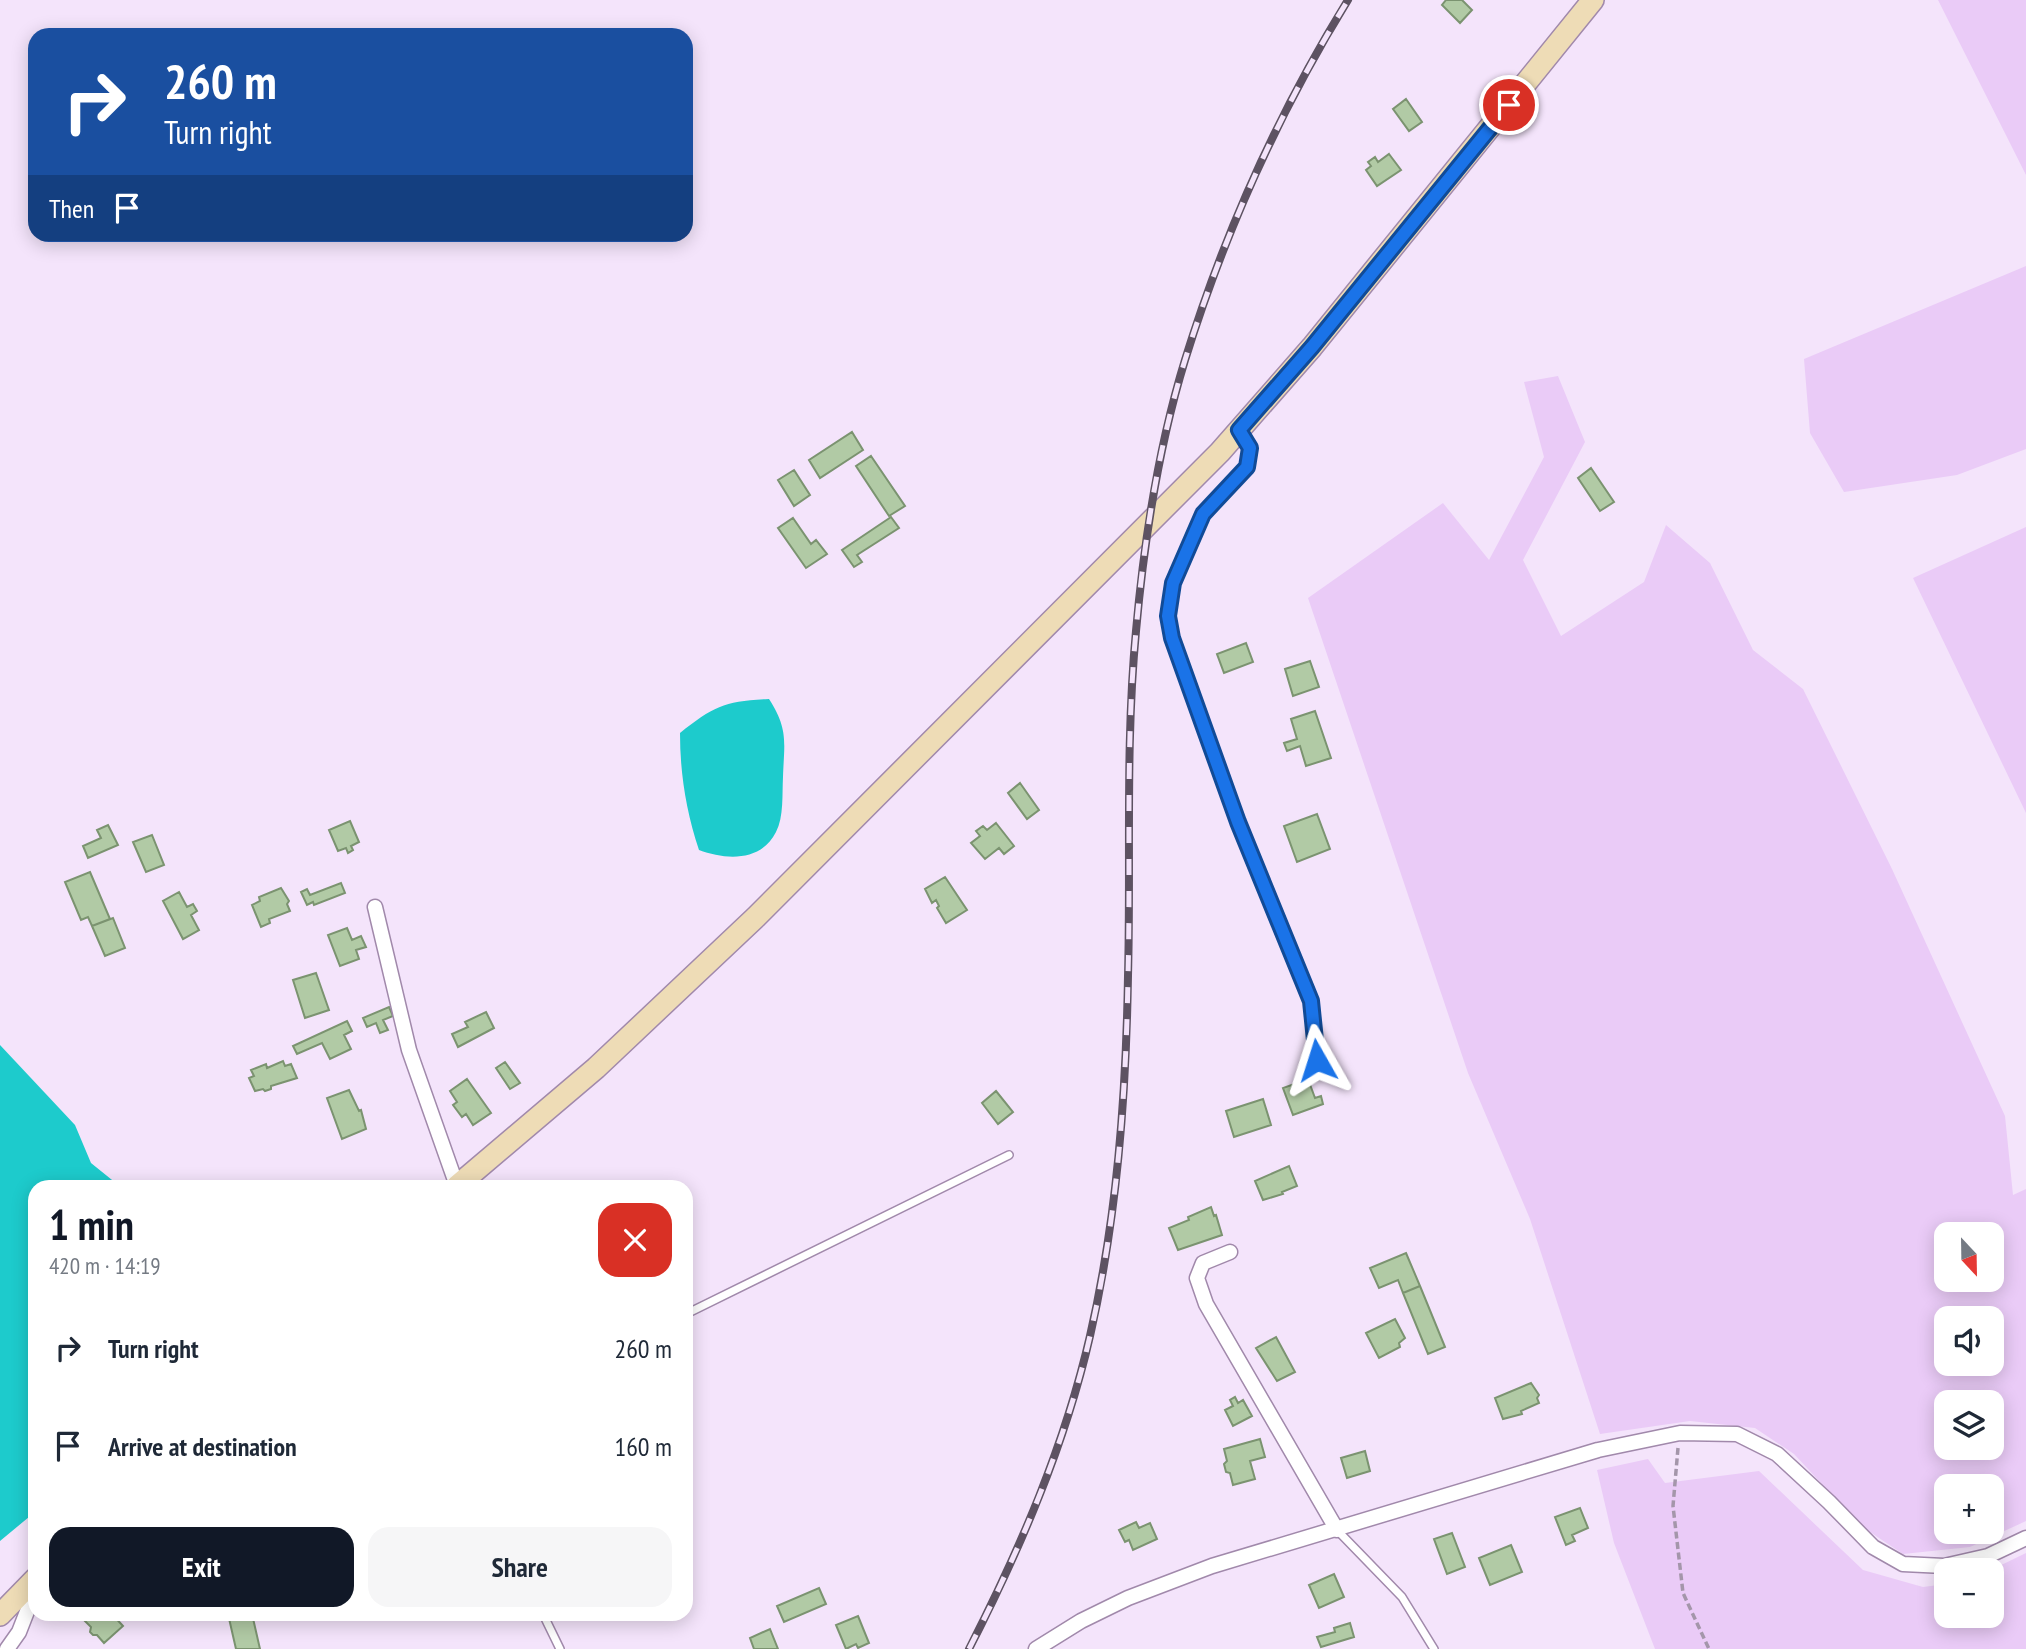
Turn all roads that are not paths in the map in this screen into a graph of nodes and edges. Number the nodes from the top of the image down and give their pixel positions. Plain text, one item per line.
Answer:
1 (1593, 0) edge
2 (1239, 430) junction
3 (375, 907) dead end
4 (1317, 1060) dead end
5 (1009, 1155) dead end
6 (455, 1180) edge
7 (464, 1180) edge
8 (1230, 1252) dead end
9 (693, 1311) edge
10 (1337, 1530) junction
11 (2026, 1538) edge
12 (28, 1586) edge
13 (28, 1609) edge
14 (0, 1615) edge
15 (546, 1621) edge
16 (7, 1649) edge
17 (560, 1649) edge
18 (1036, 1649) edge
19 (1434, 1649) edge

1 - 2 street
2 - 4 lane
2 - 7 street
3 - 6 street
5 - 9 lane
8 - 10 street
10 - 11 street
10 - 18 street
10 - 19 lane
12 - 14 street
13 - 16 street
15 - 17 lane

